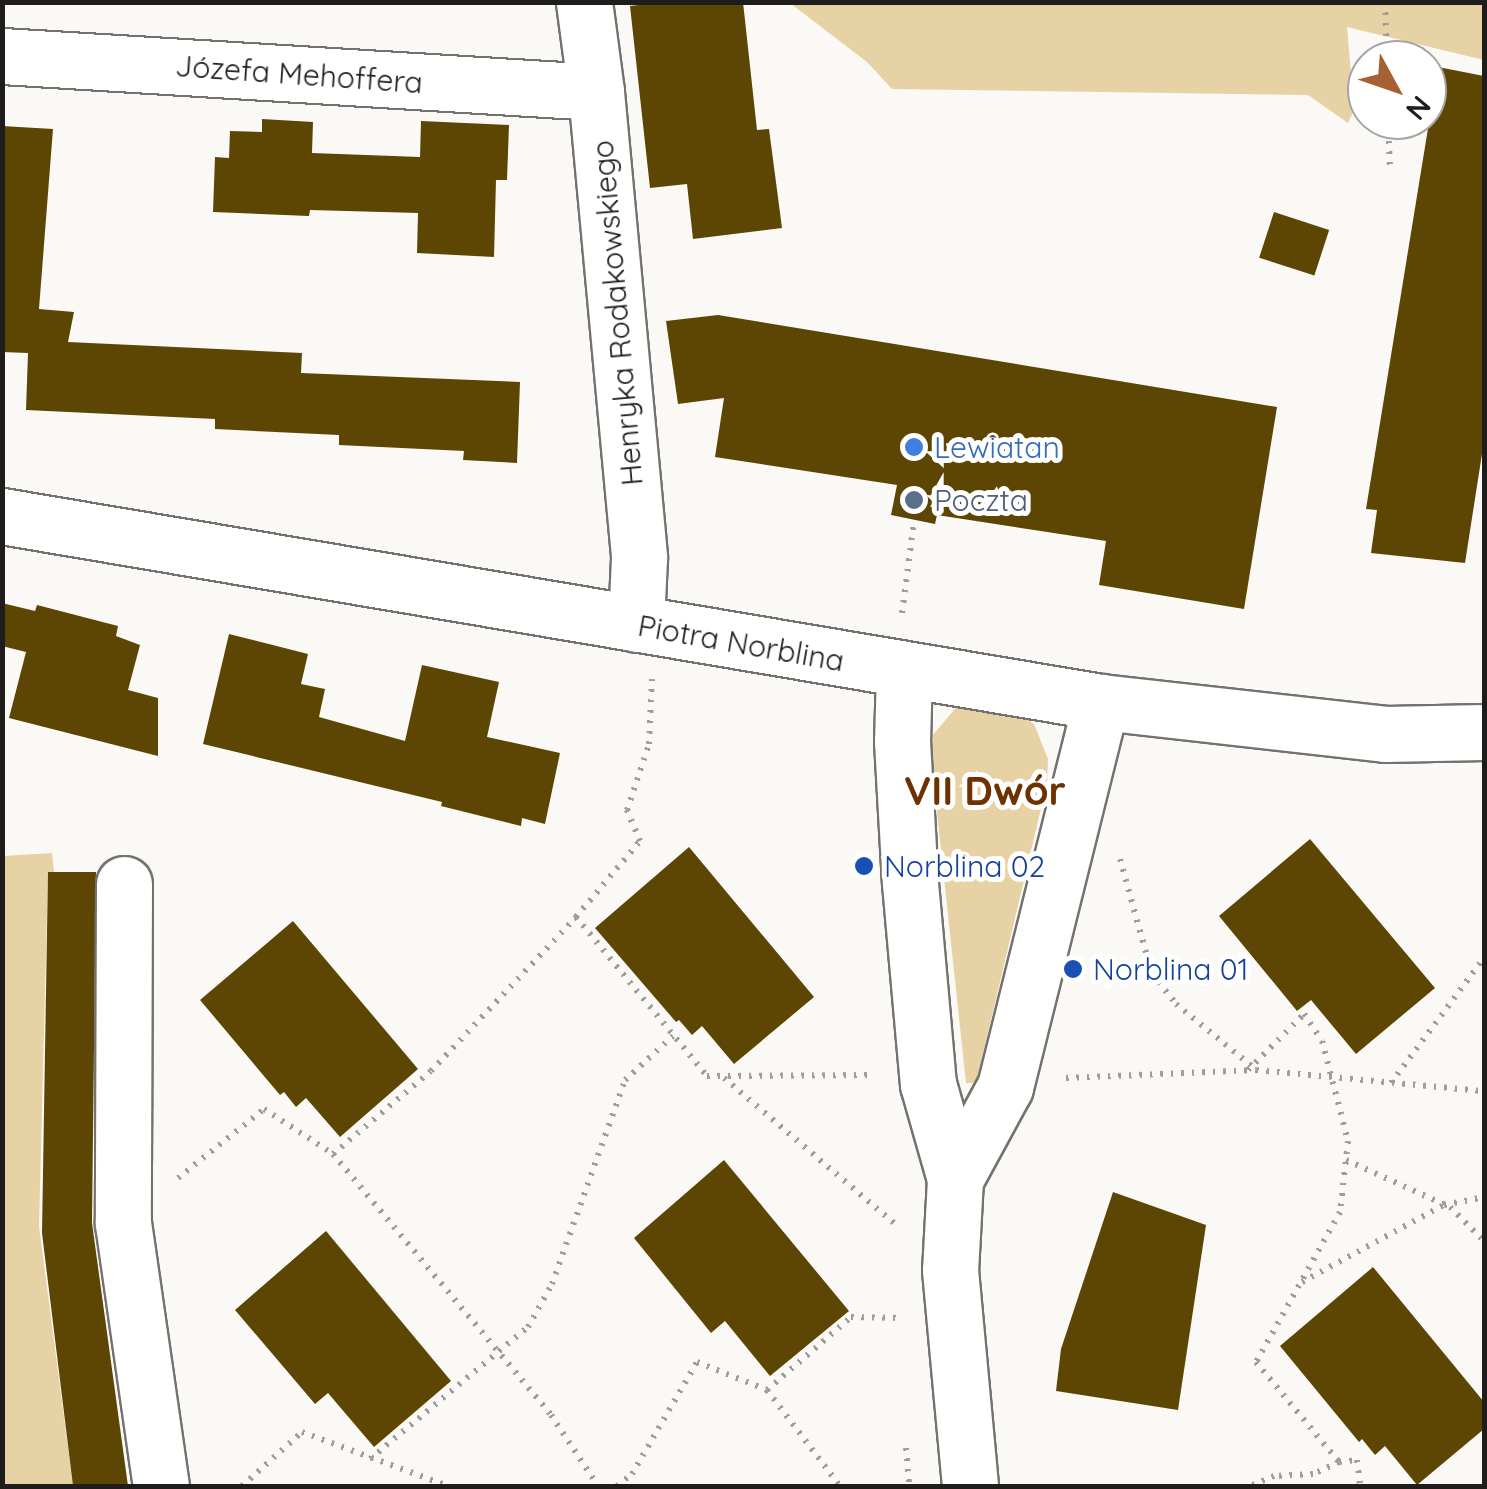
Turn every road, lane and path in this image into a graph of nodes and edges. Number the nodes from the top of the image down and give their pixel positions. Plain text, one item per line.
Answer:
1 (584, 2) edge
2 (1385, 2) edge
3 (1386, 40) edge
4 (2, 56) edge
5 (596, 92) junction
6 (1389, 140) edge
7 (1390, 167) dead end
8 (2, 516) edge
9 (914, 520) dead end
10 (902, 609) dead end
11 (645, 644) junction
12 (904, 671) junction
13 (1101, 702) junction
14 (1484, 732) edge
15 (1116, 842) dead end
16 (124, 884) dead end
17 (576, 917) junction
18 (1484, 958) edge
19 (673, 1036) junction
20 (1252, 1069) junction
21 (883, 1074) dead end
22 (1332, 1077) junction
23 (723, 1078) junction
24 (1054, 1078) dead end
25 (1390, 1083) junction
26 (1484, 1091) edge
27 (233, 1133) dead end
28 (334, 1154) junction
29 (1346, 1160) junction
30 (956, 1179) junction
31 (1484, 1197) edge
32 (1444, 1205) junction
33 (906, 1235) dead end
34 (1484, 1241) edge
35 (1301, 1282) junction
36 (911, 1318) dead end
37 (500, 1354) junction
38 (767, 1390) junction
39 (907, 1442) dead end
40 (370, 1458) junction
41 (1339, 1462) junction
42 (161, 1486) edge
43 (242, 1486) edge
44 (448, 1486) edge
45 (598, 1486) edge
46 (617, 1486) edge
47 (840, 1486) edge
48 (909, 1486) edge
49 (970, 1486) edge
50 (1250, 1486) edge
51 (1360, 1486) edge

1 - 5 street, Henryka Rodakowskiego
2 - 3 path
4 - 5 street, Józefa Mehoffera
5 - 11 street, Henryka Rodakowskiego
6 - 7 path
8 - 11 street, Piotra Norblina
9 - 10 path
11 - 12 street, Piotra Norblina
11 - 17 path
12 - 13 street, Piotra Norblina
12 - 30 street
13 - 14 street, Piotra Norblina
13 - 30 street
15 - 20 path
16 - 42 street
17 - 19 path
17 - 28 path
18 - 25 path
19 - 23 path
19 - 37 path
20 - 22 path
20 - 22 path
20 - 24 path
21 - 23 path
22 - 25 path
22 - 29 path
23 - 33 path
25 - 26 path
27 - 28 path
28 - 37 path
29 - 32 path
29 - 35 path
30 - 49 street
31 - 32 path
32 - 34 path
32 - 35 path
35 - 41 path
36 - 38 path
37 - 40 path
37 - 45 path
38 - 46 path
38 - 47 path
39 - 48 path
40 - 43 path
40 - 44 path
41 - 50 path
41 - 51 path

